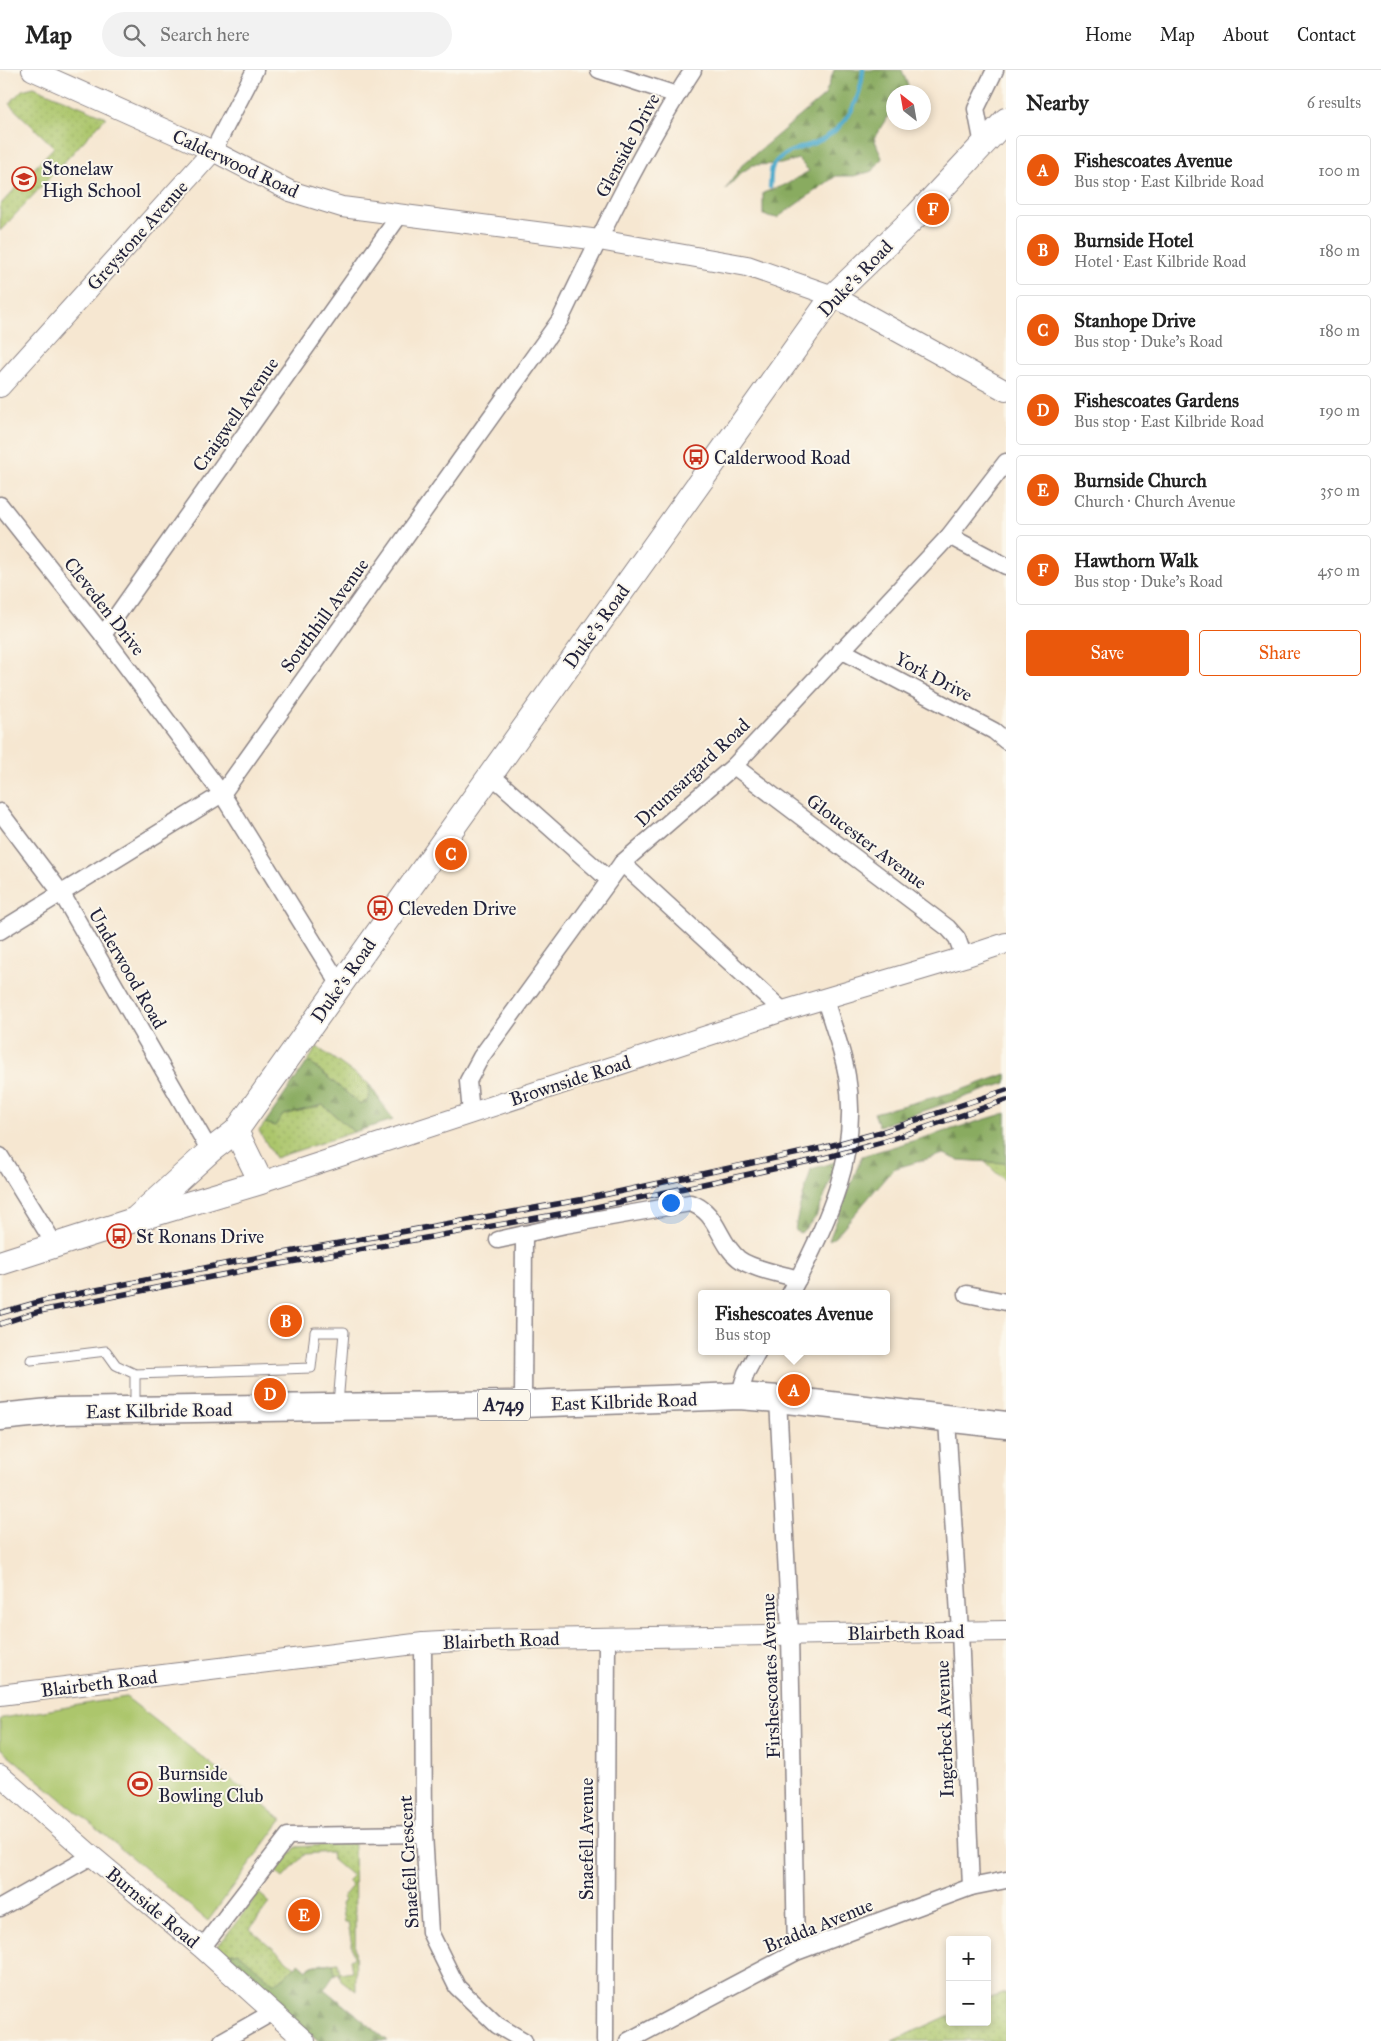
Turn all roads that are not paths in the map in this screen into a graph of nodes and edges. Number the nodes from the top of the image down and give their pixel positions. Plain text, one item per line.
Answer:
1 (32, 70) edge
2 (255, 70) edge
3 (599, 70) edge
4 (693, 70) edge
5 (995, 70) edge
6 (677, 95) junction
7 (1006, 120) edge
8 (983, 145) junction
9 (213, 151) junction
10 (399, 216) junction
11 (598, 240) junction
12 (833, 296) junction
13 (0, 387) edge
14 (1006, 391) edge
15 (1006, 462) edge
16 (0, 504) edge
17 (948, 536) junction
18 (1006, 566) edge
19 (103, 635) junction
20 (841, 650) junction
21 (1006, 741) edge
22 (734, 766) junction
23 (490, 774) junction
24 (222, 794) junction
25 (0, 812) edge
26 (622, 863) junction
27 (608, 879) junction
28 (62, 894) junction
29 (0, 931) edge
30 (1006, 942) edge
31 (964, 957) junction
32 (340, 985) junction
33 (825, 999) junction
34 (783, 1010) junction
35 (471, 1113) junction
36 (236, 1131) junction
37 (210, 1150) junction
38 (2, 1163) edge
39 (261, 1182) junction
40 (134, 1220) junction
41 (524, 1234) junction
42 (498, 1240) dead end
43 (55, 1245) junction
44 (0, 1264) edge
45 (798, 1279) junction
46 (792, 1290) edge
47 (967, 1294) dead end
48 (1006, 1302) edge
49 (756, 1355) edge
50 (31, 1360) dead end
51 (135, 1374) junction
52 (739, 1396) junction
53 (778, 1399) junction
54 (523, 1404) junction
55 (338, 1407) junction
56 (136, 1410) junction
57 (0, 1417) edge
58 (947, 1420) junction
59 (1006, 1425) edge
60 (1006, 1631) edge
61 (960, 1632) junction
62 (790, 1634) junction
63 (608, 1637) junction
64 (423, 1643) junction
65 (0, 1695) edge
66 (0, 1775) edge
67 (424, 1834) junction
68 (92, 1856) junction
69 (1006, 1880) edge
70 (971, 1887) junction
71 (0, 1908) edge
72 (202, 1948) junction
73 (796, 1952) junction
74 (273, 2012) junction
75 (222, 2041) edge
76 (305, 2041) edge
77 (524, 2041) edge
78 (605, 2041) edge
79 (628, 2041) edge

1 - 9 street, Calderwood Road
2 - 9 street, Greystone Avenue
3 - 6 street
4 - 6 street, Glenside Drive
5 - 8 street
6 - 11 street, Glenside Drive
7 - 8 main road, Duke's Road
8 - 12 main road, Duke's Road
9 - 10 street, Calderwood Road
9 - 13 street, Greystone Avenue
10 - 11 street, Calderwood Road
10 - 19 street, Craigwell Avenue
11 - 12 street, Calderwood Road
11 - 24 street, Southhill Avenue
12 - 14 street, Calderwood Road
12 - 23 main road, Duke's Road
15 - 17 street, Drumsargard Road
16 - 19 street, Cleveden Drive
17 - 18 street
17 - 20 street, Drumsargard Road
19 - 24 street, Cleveden Drive
20 - 21 street, York Drive
20 - 22 street, Drumsargard Road
22 - 26 street, Drumsargard Road
22 - 31 street, Gloucester Avenue
23 - 27 street
23 - 32 main road, Duke's Road
24 - 28 street, Southhill Avenue
24 - 32 street, Cleveden Drive
25 - 28 street, Underwood Road
26 - 27 street, Drumsargard Road
26 - 34 street
27 - 35 street, Drumsargard Road
28 - 29 street, Southhill Avenue
28 - 37 street, Underwood Road
30 - 31 street, Brownside Road
31 - 33 street, Brownside Road
32 - 36 main road, Duke's Road
33 - 34 street, Brownside Road
33 - 45 street
34 - 35 street, Brownside Road
35 - 39 street, Brownside Road
36 - 37 main road, Duke's Road
36 - 39 main road
37 - 40 main road, Duke's Road
38 - 43 street
39 - 40 main road, Brownside Road
40 - 43 main road, Duke's Road
41 - 42 street
41 - 45 street
41 - 54 street
43 - 44 main road, Duke's Road
45 - 46 street
47 - 48 street
49 - 52 street
50 - 51 lane
51 - 55 lane
51 - 56 lane
52 - 53 main road, East Kilbride Road / A749
52 - 54 main road, East Kilbride Road / A749
53 - 58 main road, East Kilbride Road / A749
53 - 62 street, Firshescoates Avenue
54 - 55 main road, East Kilbride Road / A749
55 - 56 main road, East Kilbride Road / A749
56 - 57 main road, East Kilbride Road / A749
58 - 59 main road, East Kilbride Road / A749
58 - 61 street, Ingerbeck Avenue
60 - 61 street, Blairbeth Road
61 - 62 street, Blairbeth Road
61 - 70 street, Ingerbeck Avenue
62 - 63 street, Blairbeth Road
62 - 73 street, Firshescoates Avenue
63 - 64 street, Blairbeth Road
63 - 78 street, Snaefell Avenue
64 - 65 street, Blairbeth Road
64 - 67 street, Snaefell Crescent
66 - 68 street, Burnside Road
67 - 72 street
67 - 77 street, Snaefell Crescent
68 - 71 street
68 - 72 street, Burnside Road
69 - 70 street, Bradda Avenue
70 - 73 street, Bradda Avenue
72 - 74 street, Burnside Road
73 - 79 street, Bradda Avenue
74 - 75 street
74 - 76 street, Burnside Road

